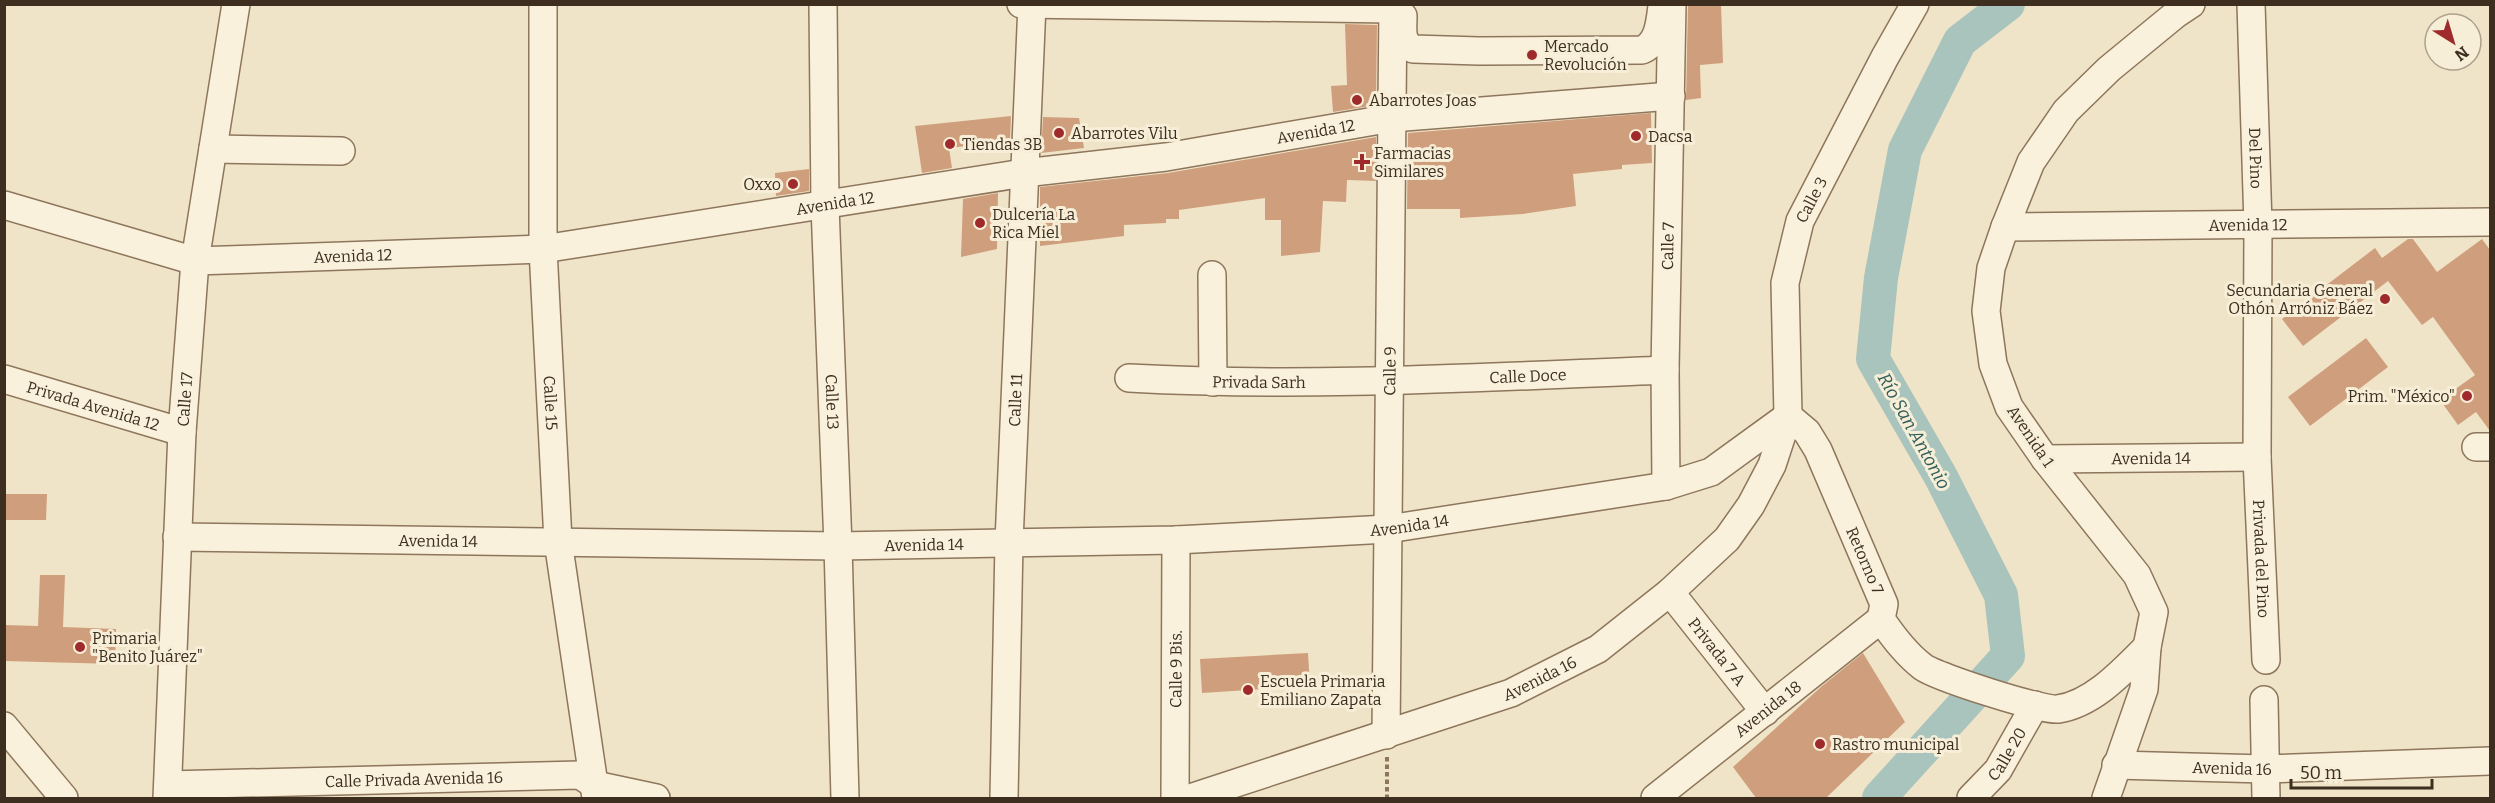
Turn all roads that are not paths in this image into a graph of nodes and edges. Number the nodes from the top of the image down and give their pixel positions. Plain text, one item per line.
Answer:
1 (236, 4) edge
2 (543, 4) edge
3 (823, 4) edge
4 (1021, 4) edge
5 (1662, 4) edge
6 (1672, 4) edge
7 (1915, 4) edge
8 (2191, 4) edge
9 (2251, 4) edge
10 (1032, 5) edge
11 (1396, 6) edge
12 (1671, 96) junction
13 (1392, 118) junction
14 (213, 149) junction
15 (341, 151) dead end
16 (1024, 173) junction
17 (4, 205) edge
18 (825, 206) junction
19 (2490, 222) edge
20 (2258, 225) junction
21 (2005, 227) junction
22 (543, 249) junction
23 (195, 261) junction
24 (1212, 275) dead end
25 (1665, 370) junction
26 (1130, 378) dead end
27 (4, 379) edge
28 (1391, 380) junction
29 (1213, 382) junction
30 (1788, 417) junction
31 (182, 432) junction
32 (2257, 457) junction
33 (2045, 459) junction
34 (1666, 486) junction
35 (1388, 530) junction
36 (177, 537) junction
37 (1176, 540) junction
38 (558, 541) junction
39 (1009, 542) junction
40 (838, 546) junction
41 (1671, 592) junction
42 (1881, 619) junction
43 (2146, 647) junction
44 (2266, 660) dead end
45 (2264, 700) dead end
46 (2031, 704) junction
47 (1765, 712) junction
48 (4, 726) edge
49 (1386, 735) junction
50 (2490, 761) edge
51 (2116, 765) junction
52 (2265, 769) junction
53 (383, 789) edge
54 (167, 792) edge
55 (596, 792) edge
56 (64, 798) edge
57 (657, 798) edge
58 (845, 798) edge
59 (1004, 798) edge
60 (1175, 798) edge
61 (1190, 798) edge
62 (1655, 798) edge
63 (1971, 798) edge
64 (2106, 798) edge
65 (2266, 798) edge

1 - 14 street, Calle 17
2 - 22 street, Calle 15
3 - 18 street, Calle 13
4 - 10 street
5 - 11 street
6 - 12 street, Calle 7
7 - 30 street, Calle 3
8 - 21 street, Avenida 1
9 - 20 street, Del Pino
10 - 11 street
10 - 16 street, Calle 11
11 - 13 street, Calle 9
12 - 13 street, Avenida 12
12 - 25 street, Calle 7
13 - 16 street, Avenida 12
13 - 28 street, Calle 9
14 - 15 street
14 - 23 street, Calle 17
16 - 18 street, Avenida 12
16 - 39 street, Calle 11
17 - 23 street, Avenida 12
18 - 22 street, Avenida 12
18 - 40 street, Calle 13
19 - 20 street, Avenida 12
20 - 21 street, Avenida 12
20 - 32 street, Del Pino
21 - 33 street, Avenida 1
22 - 23 street, Avenida 12
22 - 38 street, Calle 15
23 - 31 street, Calle 17
24 - 29 street
25 - 28 street, Calle Doce
25 - 34 street, Calle 7
26 - 29 street, Privada Sarh
27 - 31 street, Privada Avenida 12
28 - 29 street, Privada Sarh
28 - 35 street, Calle 9
30 - 34 street
30 - 41 street, Avenida 16
30 - 42 street, Retorno 7
31 - 36 street, Calle 17
32 - 33 street, Avenida 14
32 - 44 street, Privada del Pino
33 - 43 street, Avenida 1
34 - 35 street, Avenida 14
35 - 37 street, Avenida 14
35 - 49 street, Calle 9
36 - 38 street, Avenida 14
36 - 54 street, Calle 17
37 - 39 street, Avenida 14
37 - 60 street, Calle 9 Bis.
38 - 40 street, Avenida 14
38 - 55 street, Calle 15
39 - 40 street, Avenida 14
39 - 59 street, Calle 11
40 - 58 street, Calle 13
41 - 47 street, Privada 7 A
41 - 49 street, Avenida 16
42 - 46 street, Retorno 7
42 - 47 street, Avenida 18
43 - 46 street, Retorno 7
43 - 51 street, Avenida 1
45 - 52 street
46 - 63 street, Calle 20
47 - 62 street, Avenida 18
48 - 56 street
49 - 61 street, Avenida 16
50 - 52 street, Avenida 16
51 - 52 street, Avenida 16
51 - 64 street, Avenida 1
52 - 65 street
53 - 54 street, Calle Privada Avenida 16
53 - 55 street, Calle Privada Avenida 16
55 - 57 street, Calle Privada Avenida 16

